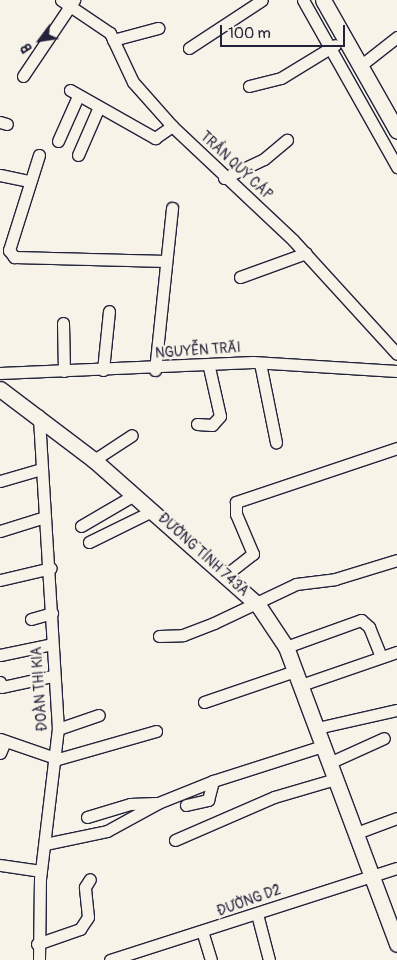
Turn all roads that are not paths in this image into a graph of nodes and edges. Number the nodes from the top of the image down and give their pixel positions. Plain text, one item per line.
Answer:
1 (262, 0) edge
2 (303, 0) edge
3 (323, 0) edge
4 (68, 2) edge
5 (158, 28) dead end
6 (397, 37) edge
7 (345, 38) junction
8 (113, 40) junction
9 (188, 48) dead end
10 (330, 48) junction
11 (360, 66) junction
12 (23, 76) dead end
13 (249, 86) dead end
14 (98, 109) junction
15 (172, 126) junction
16 (397, 131) edge
17 (287, 140) dead end
18 (58, 141) dead end
19 (39, 154) dead end
20 (78, 155) dead end
21 (397, 166) edge
22 (0, 175) edge
23 (224, 178) junction
24 (29, 181) junction
25 (172, 208) dead end
26 (306, 253) junction
27 (166, 261) junction
28 (240, 277) dead end
29 (109, 311) dead end
30 (63, 323) dead end
31 (397, 354) edge
32 (260, 363) junction
33 (209, 366) junction
34 (102, 370) junction
35 (155, 370) junction
36 (64, 371) junction
37 (397, 371) edge
38 (0, 373) edge
39 (0, 389) edge
40 (39, 416) junction
41 (197, 424) dead end
42 (132, 435) dead end
43 (276, 442) dead end
44 (397, 448) edge
45 (94, 460) junction
46 (41, 469) junction
47 (0, 481) edge
48 (134, 495) junction
49 (152, 511) junction
50 (46, 517) junction
51 (81, 526) dead end
52 (0, 531) edge
53 (88, 542) dead end
54 (397, 560) edge
55 (51, 568) junction
56 (227, 574) junction
57 (0, 580) edge
58 (258, 606) junction
59 (52, 613) junction
60 (31, 619) dead end
61 (159, 636) dead end
62 (52, 644) junction
63 (286, 647) junction
64 (397, 652) edge
65 (0, 655) edge
66 (381, 657) junction
67 (52, 676) junction
68 (298, 678) junction
69 (1, 686) edge
70 (204, 702) dead end
71 (397, 710) edge
72 (99, 715) dead end
73 (317, 728) junction
74 (58, 729) junction
75 (156, 731) dead end
76 (384, 738) dead end
77 (2, 740) edge
78 (323, 746) junction
79 (0, 754) edge
80 (58, 759) junction
81 (329, 763) junction
82 (334, 778) junction
83 (213, 781) junction
84 (158, 803) junction
85 (186, 805) dead end
86 (86, 817) dead end
87 (397, 818) edge
88 (359, 832) junction
89 (176, 840) dead end
90 (46, 844) junction
91 (0, 865) edge
92 (397, 868) edge
93 (41, 871) junction
94 (373, 874) junction
95 (90, 880) dead end
96 (257, 914) junction
97 (203, 934) junction
98 (37, 944) junction
99 (397, 944) edge
100 (149, 955) edge
101 (39, 960) edge
102 (110, 960) edge
103 (211, 960) edge
104 (269, 960) edge

1 - 9 street
2 - 10 street
3 - 7 main road
4 - 8 street, TRẦN QUÝ CÁP
4 - 12 street
5 - 8 street
6 - 11 street
7 - 10 street
7 - 11 main road
8 - 15 street, TRẦN QUÝ CÁP
10 - 13 street
10 - 21 street
11 - 16 main road
14 - 15 street
14 - 18 street
14 - 20 street
15 - 23 street, TRẦN QUÝ CÁP
17 - 23 street
19 - 24 street
22 - 24 street
23 - 26 street, TRẦN QUÝ CÁP
24 - 27 street
25 - 27 street
26 - 28 street
26 - 31 street, TRẦN QUÝ CÁP
27 - 35 street
29 - 34 street
30 - 36 street
32 - 33 street, NGUYỄN TRÃI
32 - 37 street, NGUYỄN TRÃI
32 - 43 street
33 - 35 street, NGUYỄN TRÃI
33 - 41 street
34 - 35 street, NGUYỄN TRÃI
34 - 36 street, NGUYỄN TRÃI
36 - 38 street, NGUYỄN TRÃI
39 - 40 main road, ĐƯỜNG TỈNH 743A
40 - 45 main road, ĐƯỜNG TỈNH 743A
40 - 46 street, ĐOÀN THỊ KIA
42 - 45 street
44 - 56 street
45 - 48 main road, ĐƯỜNG TỈNH 743A
46 - 47 street
46 - 50 street, ĐOÀN THỊ KIA
48 - 49 main road, ĐƯỜNG TỈNH 743A
48 - 51 street
49 - 53 street
49 - 56 main road, ĐƯỜNG TỈNH 743A
50 - 52 street
50 - 55 street, ĐOÀN THỊ KIA
54 - 58 street
55 - 57 street
55 - 59 street, ĐOÀN THỊ KIA
56 - 58 main road, ĐƯỜNG TỈNH 743A
58 - 61 street
58 - 63 main road, ĐƯỜNG TỈNH 743A
59 - 60 street
59 - 62 street, ĐOÀN THỊ KIA
62 - 65 street
62 - 67 street, ĐOÀN THỊ KIA
63 - 66 street
63 - 68 main road, ĐƯỜNG TỈNH 743A
64 - 66 street
66 - 68 street
67 - 69 street
67 - 74 street, ĐOÀN THỊ KIA
68 - 70 street
68 - 73 main road, ĐƯỜNG TỈNH 743A
71 - 73 street
72 - 74 street
73 - 78 main road, ĐƯỜNG TỈNH 743A
74 - 80 street, ĐOÀN THỊ KIA
75 - 80 street
76 - 81 street
77 - 79 street
77 - 80 street
78 - 81 main road, ĐƯỜNG TỈNH 743A
78 - 83 street
80 - 90 street, ĐOÀN THỊ KIA
81 - 82 main road, ĐƯỜNG TỈNH 743A
82 - 88 main road, ĐƯỜNG TỈNH 743A
82 - 89 street
83 - 84 street
83 - 85 street
84 - 86 street
84 - 90 street
87 - 88 street
88 - 94 main road, ĐƯỜNG TỈNH 743A
90 - 93 street, ĐOÀN THỊ KIA
91 - 93 street
92 - 94 street, ĐƯỜNG D2
93 - 98 street, ĐOÀN THỊ KIA
94 - 96 street, ĐƯỜNG D2
94 - 99 main road, ĐƯỜNG TỈNH 743A
95 - 98 street
96 - 97 street, ĐƯỜNG D2
96 - 104 street
97 - 100 street, ĐƯỜNG D2
97 - 103 street
98 - 101 street, ĐOÀN THỊ KIA
100 - 102 street, ĐƯỜNG D2

